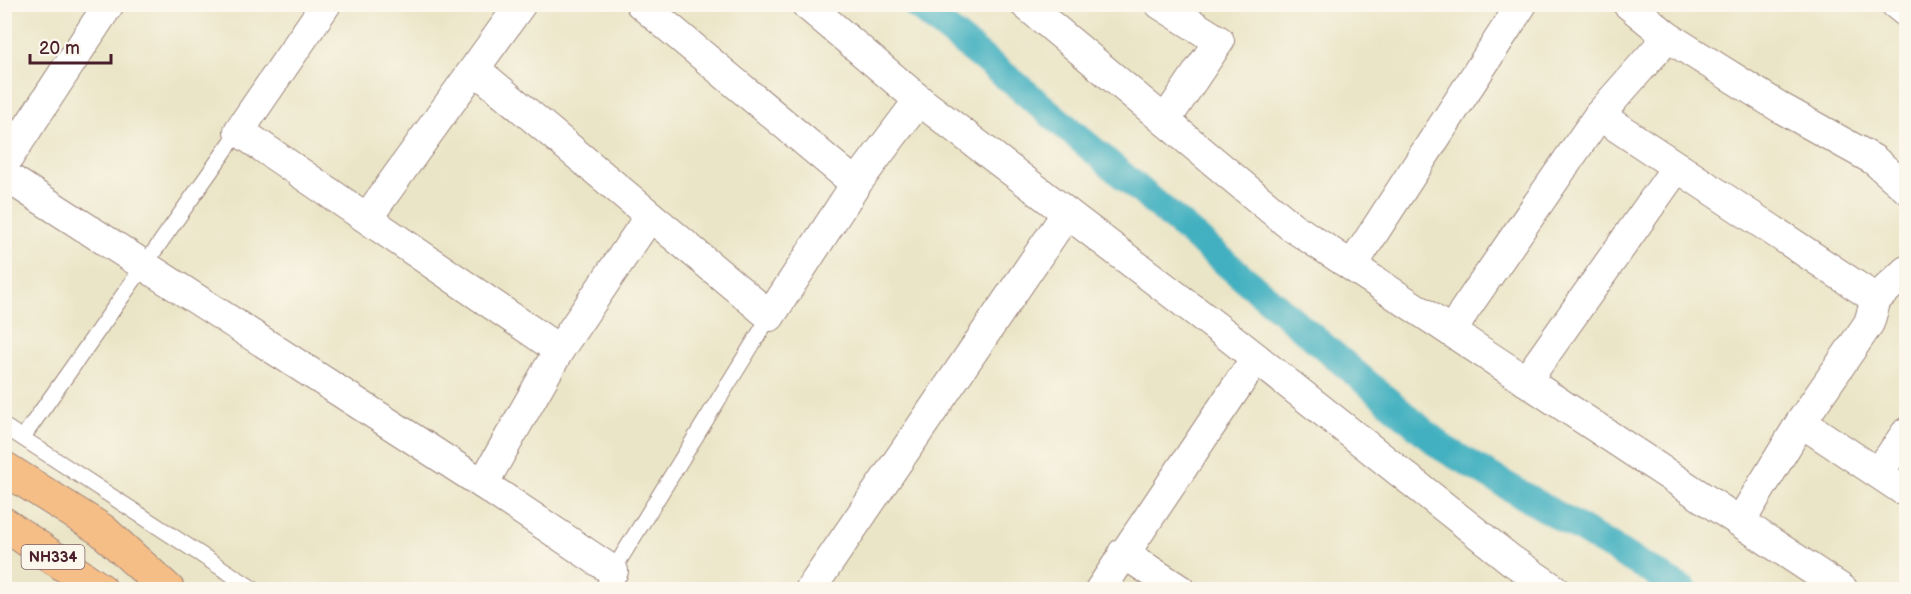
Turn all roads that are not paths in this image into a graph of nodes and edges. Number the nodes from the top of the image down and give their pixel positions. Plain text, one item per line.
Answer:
1 (109, 4) edge
2 (326, 4) edge
3 (521, 4) edge
4 (640, 4) edge
5 (806, 4) edge
6 (1160, 4) edge
7 (1522, 4) edge
8 (1628, 4) edge
9 (1896, 4) edge
10 (1030, 6) edge
11 (1906, 12) edge
12 (1668, 37) junction
13 (476, 70) junction
14 (919, 100) junction
15 (1599, 115) junction
16 (1165, 121) junction
17 (239, 131) junction
18 (4, 164) edge
19 (1677, 167) junction
20 (4, 175) edge
21 (856, 184) junction
22 (1906, 188) edge
23 (1067, 213) junction
24 (650, 216) junction
25 (367, 218) junction
26 (144, 264) junction
27 (1352, 266) junction
28 (1906, 271) edge
29 (1876, 299) junction
30 (770, 316) junction
31 (1452, 332) junction
32 (559, 350) junction
33 (1256, 358) junction
34 (1526, 381) junction
35 (1801, 422) junction
36 (4, 426) edge
37 (1906, 433) edge
38 (23, 437) junction
39 (4, 468) edge
40 (1879, 472) junction
41 (483, 484) junction
42 (1906, 492) edge
43 (1740, 522) junction
44 (4, 524) edge
45 (1123, 553) junction
46 (607, 580) edge
47 (101, 590) edge
48 (168, 590) edge
49 (255, 590) edge
50 (810, 590) edge
51 (1100, 590) edge
52 (1180, 590) edge
53 (1555, 590) edge
54 (1843, 590) edge

1 - 18 street
2 - 17 street
3 - 13 street
4 - 21 street
5 - 14 street
6 - 16 street
7 - 27 street
8 - 12 street
9 - 11 street
10 - 16 street
12 - 15 street
12 - 22 street
13 - 24 street
13 - 25 street
14 - 21 street
14 - 23 street
15 - 19 street
15 - 31 street
16 - 27 street
17 - 25 street
17 - 26 lane
19 - 29 street
19 - 34 street
20 - 26 street
21 - 30 street
23 - 33 street
23 - 50 street
24 - 30 street
24 - 32 street
25 - 32 street
26 - 38 lane
26 - 41 street
27 - 31 street
28 - 29 street
29 - 35 street
30 - 46 lane
31 - 34 street
32 - 41 street
33 - 45 street
33 - 53 street
34 - 43 street
35 - 40 street
35 - 43 street
36 - 38 lane
37 - 40 street
38 - 49 lane
39 - 48 highway
40 - 42 street
41 - 46 street
43 - 54 street
44 - 47 highway, NH334
45 - 51 street
45 - 52 street

